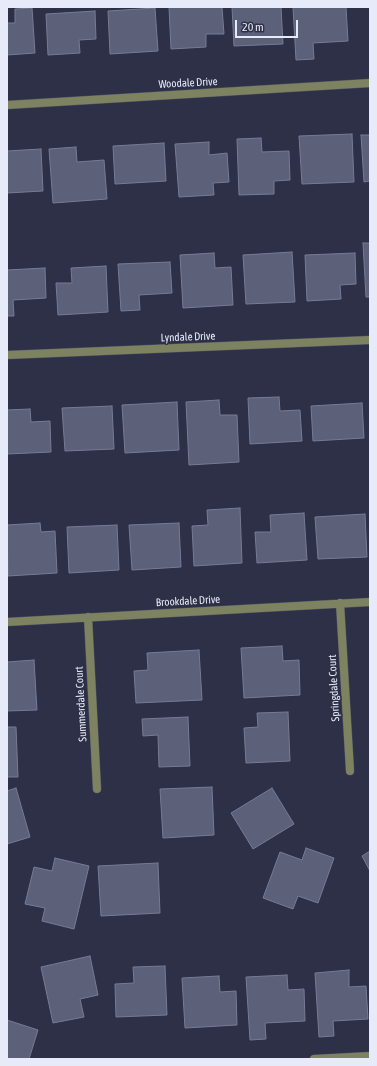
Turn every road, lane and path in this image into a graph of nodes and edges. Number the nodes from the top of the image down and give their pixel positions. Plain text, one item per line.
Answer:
1 (370, 83) edge
2 (7, 105) edge
3 (370, 340) edge
4 (7, 355) edge
5 (370, 602) edge
6 (340, 603) junction
7 (88, 617) junction
8 (7, 622) edge
9 (350, 771) dead end
10 (97, 789) dead end
11 (370, 1056) edge
12 (314, 1059) edge

1 - 2 street, Woodale Drive
3 - 4 street, Lyndale Drive
5 - 6 street, Brookdale Drive
6 - 7 street, Brookdale Drive
6 - 9 street, Springdale Court
7 - 8 street, Brookdale Drive
7 - 10 street, Summerdale Court
11 - 12 street

